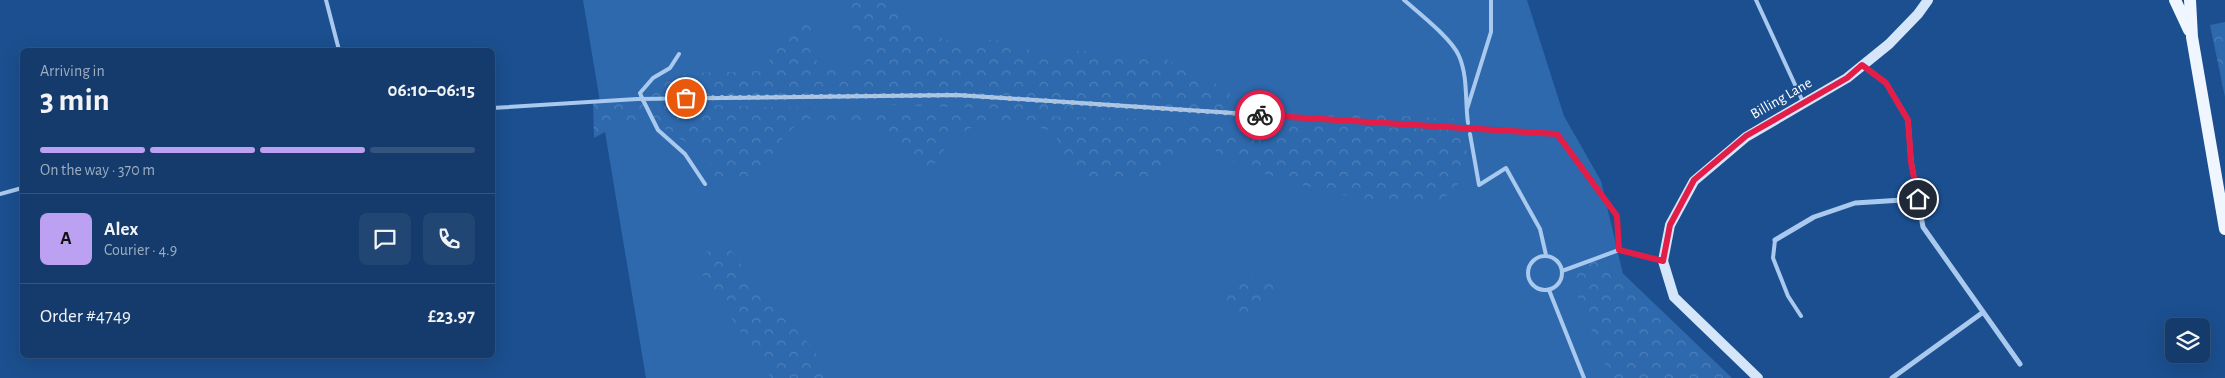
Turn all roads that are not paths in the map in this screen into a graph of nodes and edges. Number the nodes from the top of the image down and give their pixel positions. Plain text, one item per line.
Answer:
1 (326, 0) edge
2 (1404, 0) edge
3 (1492, 0) edge
4 (1756, 0) edge
5 (1928, 0) edge
6 (2175, 0) edge
7 (2190, 0) edge
8 (2192, 37) junction
9 (338, 48) edge
10 (679, 54) dead end
11 (1862, 65) junction
12 (1803, 103) junction
13 (495, 108) edge
14 (1466, 111) junction
15 (1468, 123) dead end
16 (1470, 134) dead end
17 (705, 184) dead end
18 (20, 189) edge
19 (0, 194) edge
20 (1918, 199) junction
21 (2225, 230) edge
22 (1776, 240) joint
23 (1619, 250) junction
24 (1546, 255) junction
25 (1663, 261) junction
26 (1562, 271) junction
27 (1549, 290) junction
28 (1982, 313) junction
29 (1801, 316) dead end
30 (2020, 364) dead end
31 (1584, 378) edge
32 (1758, 378) edge
33 (1892, 378) edge

1 - 9 lane
2 - 14 lane
3 - 14 lane
4 - 12 lane
5 - 11 street, Billing Lane
6 - 8 main road
7 - 8 main road
8 - 21 main road
10 - 17 lane
11 - 12 street, Billing Lane
11 - 20 street
12 - 25 street, Billing Lane
13 - 23 lane
14 - 15 lane
16 - 24 lane
18 - 19 lane
20 - 22 street
20 - 28 street
22 - 29 lane
23 - 25 lane
23 - 26 lane
24 - 26 lane
24 - 27 lane
25 - 32 street, Billing Lane
26 - 27 lane
27 - 31 lane
28 - 30 street
28 - 33 street

